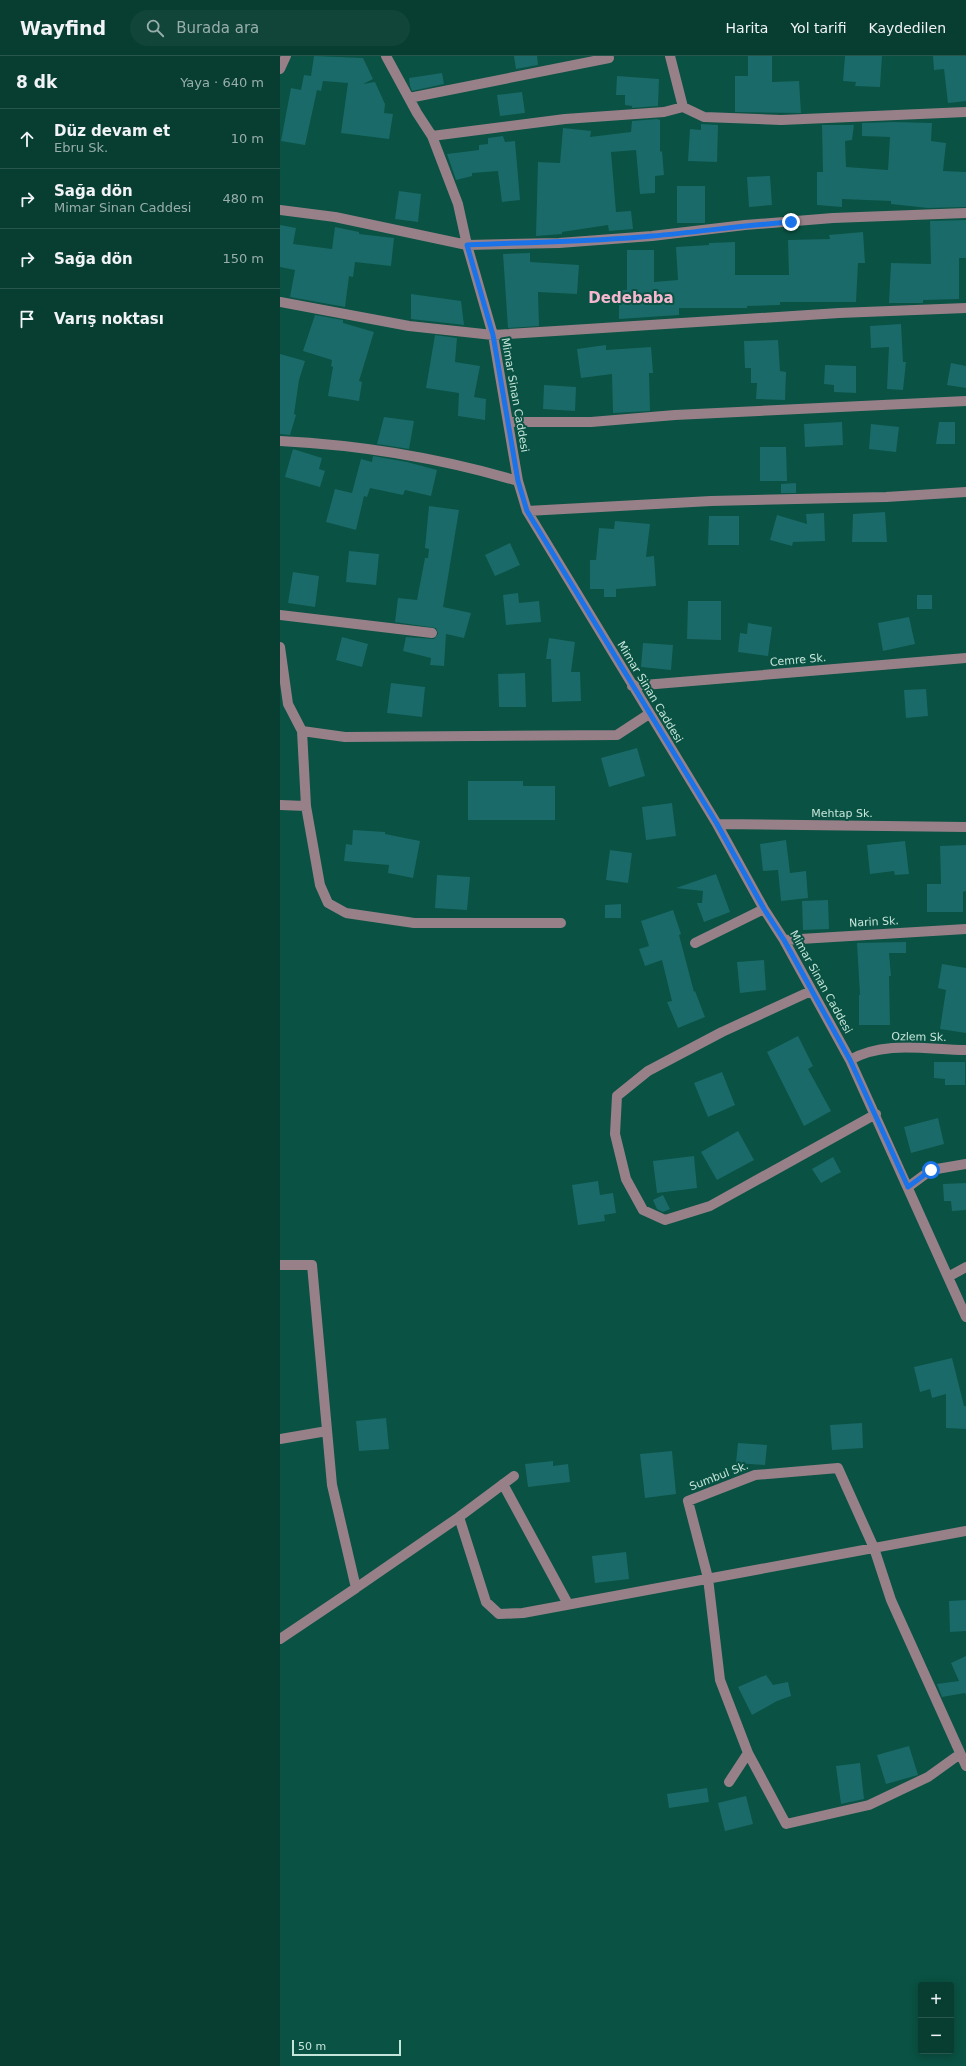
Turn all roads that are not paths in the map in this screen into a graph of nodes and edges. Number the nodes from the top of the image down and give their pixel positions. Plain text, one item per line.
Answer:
1 (286, 56) edge
2 (386, 56) edge
3 (670, 56) edge
4 (609, 58) dead end
5 (280, 69) edge
6 (409, 98) junction
7 (683, 106) junction
8 (966, 112) edge
9 (432, 136) junction
10 (280, 210) edge
11 (966, 213) edge
12 (467, 245) junction
13 (280, 302) edge
14 (966, 308) edge
15 (493, 335) junction
16 (966, 401) edge
17 (508, 422) junction
18 (280, 441) edge
19 (518, 481) junction
20 (966, 492) edge
21 (527, 511) junction
22 (280, 614) edge
23 (432, 633) dead end
24 (280, 648) edge
25 (966, 658) edge
26 (282, 667) edge
27 (632, 686) junction
28 (649, 714) junction
29 (302, 731) junction
30 (280, 805) edge
31 (306, 806) junction
32 (717, 824) junction
33 (966, 826) edge
34 (764, 909) junction
35 (561, 922) dead end
36 (966, 929) edge
37 (784, 940) junction
38 (695, 942) dead end
39 (812, 991) junction
40 (966, 1050) edge
41 (850, 1060) junction
42 (876, 1114) junction
43 (966, 1164) edge
44 (908, 1187) junction
45 (280, 1265) edge
46 (966, 1267) edge
47 (948, 1276) junction
48 (966, 1317) edge
49 (327, 1431) junction
50 (280, 1439) edge
51 (514, 1476) dead end
52 (503, 1484) junction
53 (459, 1517) junction
54 (966, 1531) edge
55 (874, 1548) junction
56 (708, 1578) junction
57 (356, 1588) junction
58 (568, 1604) junction
59 (280, 1639) edge
60 (748, 1753) junction
61 (960, 1754) junction
62 (966, 1766) edge
63 (729, 1782) dead end

1 - 5 street
2 - 6 street, Mimar Sinan Caddesi
3 - 7 street
4 - 6 street
6 - 9 street, Mimar Sinan Caddesi
7 - 8 street
7 - 9 street
9 - 12 street, Mimar Sinan Caddesi
10 - 12 street
11 - 12 street
12 - 15 street, Mimar Sinan Caddesi
13 - 15 street
14 - 15 street
15 - 17 street, Mimar Sinan Caddesi
16 - 17 street
17 - 19 street, Mimar Sinan Caddesi
18 - 19 street
19 - 21 street, Mimar Sinan Caddesi
20 - 21 street
21 - 27 street, Mimar Sinan Caddesi
22 - 23 street
24 - 26 street
25 - 27 street, Cemre Sk.
26 - 29 street
27 - 28 street, Mimar Sinan Caddesi
28 - 29 street
28 - 32 street, Mimar Sinan Caddesi
29 - 31 street
30 - 31 street
31 - 35 street
32 - 33 street, Mehtap Sk.
32 - 34 street, Mimar Sinan Caddesi
34 - 37 street, Mimar Sinan Caddesi
34 - 38 street
36 - 37 street, Narin Sk.
37 - 39 street, Mimar Sinan Caddesi
39 - 41 street, Mimar Sinan Caddesi
39 - 42 street
40 - 41 street, Ozlem Sk.
41 - 42 street, Mimar Sinan Caddesi
42 - 44 street, Mimar Sinan Caddesi
43 - 44 street
44 - 47 street, Mimar Sinan Caddesi
45 - 49 street
46 - 47 street
47 - 48 street, Mimar Sinan Caddesi
49 - 50 street
49 - 57 street
51 - 52 street
52 - 53 street
52 - 58 street
53 - 57 street
53 - 58 street
54 - 55 street
55 - 56 street
55 - 56 street, Sumbul Sk.
55 - 61 street
56 - 58 street
56 - 60 street
57 - 59 street
60 - 61 street
60 - 63 street
61 - 62 street

